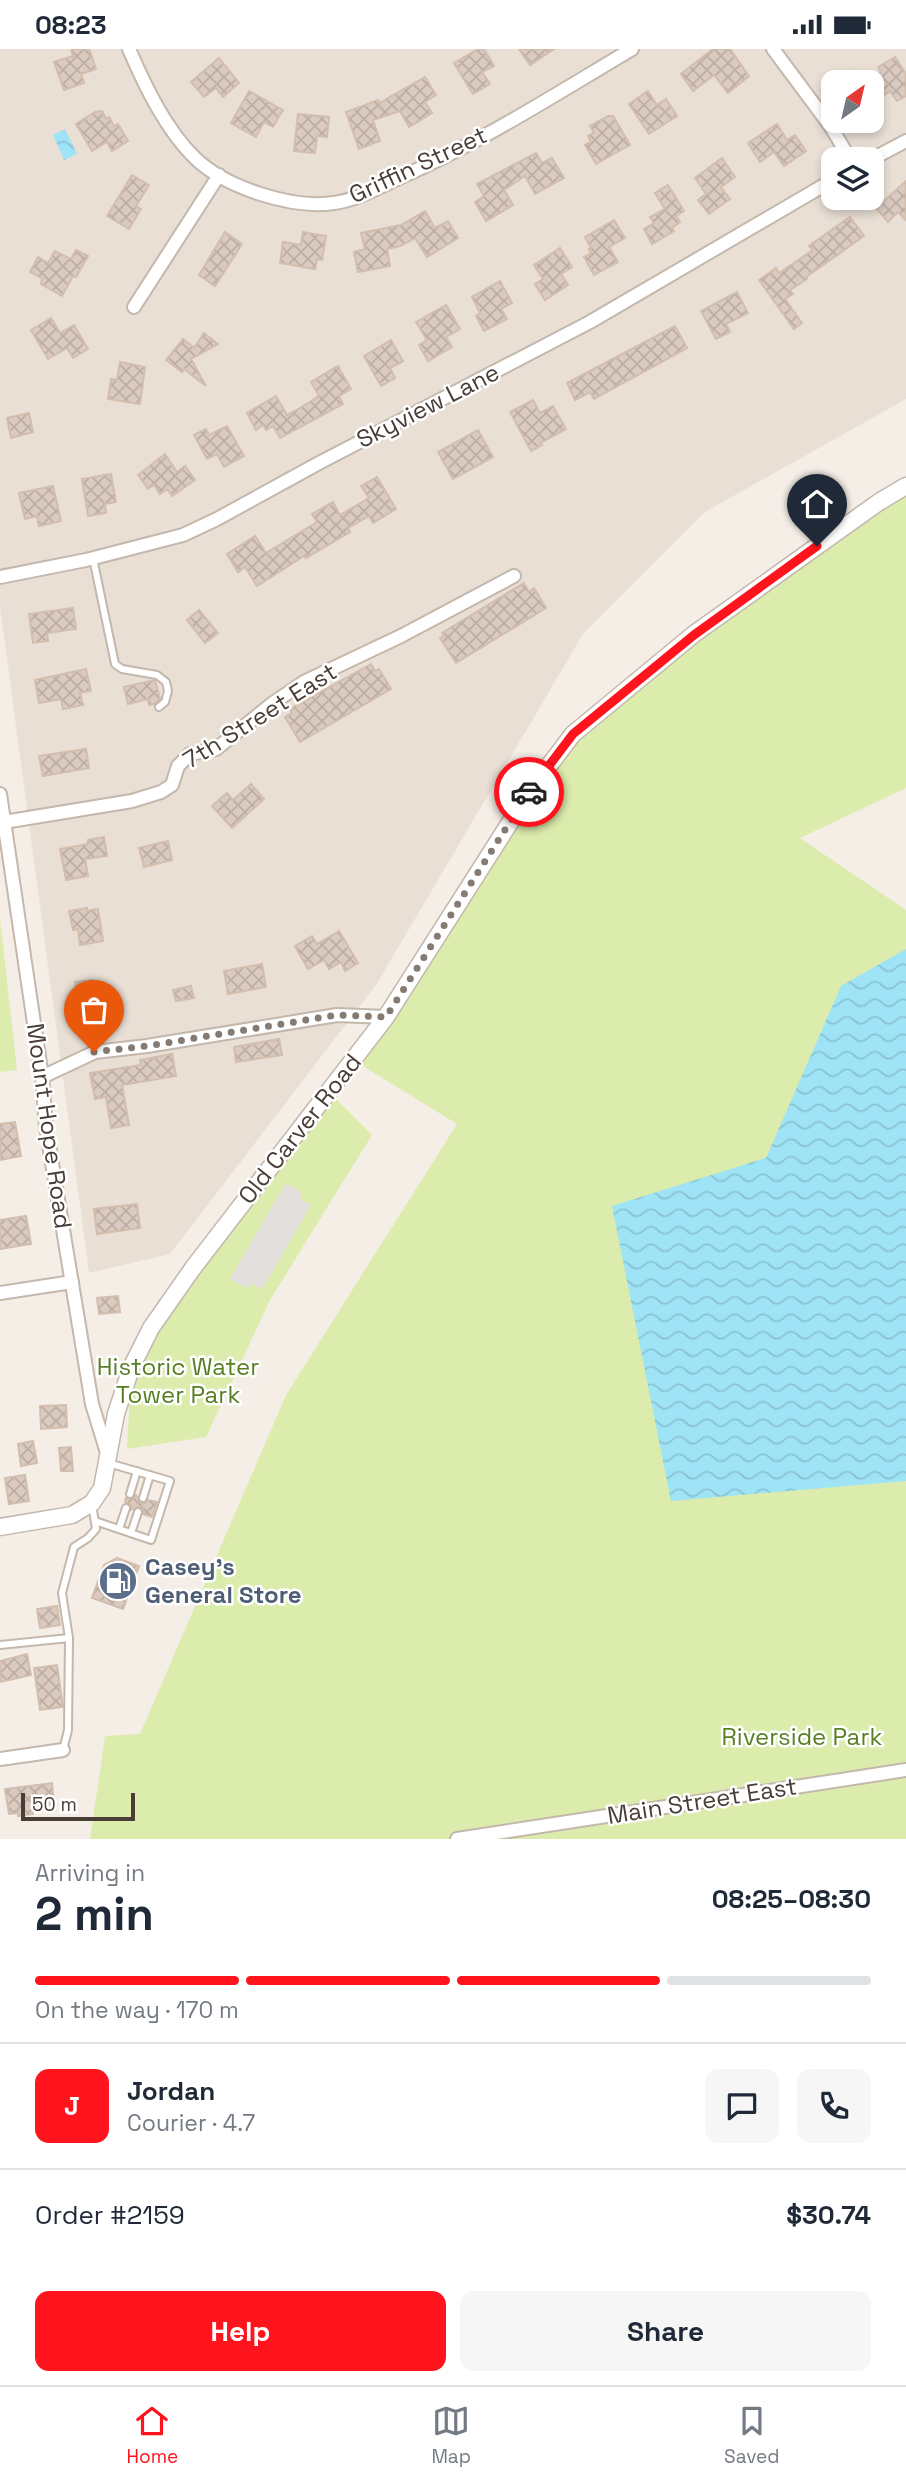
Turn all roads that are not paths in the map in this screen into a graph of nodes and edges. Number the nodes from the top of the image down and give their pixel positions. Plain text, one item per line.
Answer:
1 (130, 49) edge
2 (632, 49) edge
3 (773, 49) edge
4 (906, 141) edge
5 (843, 147) edge
6 (884, 153) edge
7 (219, 174) junction
8 (821, 187) edge
9 (134, 307) dead end
10 (906, 485) edge
11 (93, 558) junction
12 (514, 576) dead end
13 (0, 577) edge
14 (159, 707) dead end
15 (0, 794) edge
16 (4, 822) junction
17 (386, 1017) junction
18 (42, 1077) junction
19 (72, 1282) junction
20 (0, 1293) edge
21 (108, 1460) junction
22 (137, 1472) junction
23 (150, 1475) junction
24 (130, 1494) dead end
25 (143, 1498) dead end
26 (92, 1503) junction
27 (126, 1508) dead end
28 (138, 1512) dead end
29 (94, 1521) junction
30 (0, 1527) edge
31 (119, 1529) junction
32 (131, 1533) junction
33 (69, 1638) junction
34 (0, 1645) edge
35 (63, 1751) joint
36 (0, 1759) edge
37 (906, 1770) edge
38 (457, 1839) edge

1 - 7 street, Griffin Street
2 - 7 street, Griffin Street
3 - 5 street
4 - 6 street
7 - 9 street
8 - 11 street, Skyview Lane
10 - 17 street, Old Carver Road
11 - 13 street, Skyview Lane
11 - 14 lane
12 - 16 street, 7th Street East
15 - 16 street, Mount Hope Road
16 - 18 street, Mount Hope Road
17 - 18 street
17 - 21 street, Old Carver Road
18 - 19 street, Mount Hope Road
19 - 20 street
19 - 21 street, Mount Hope Road
21 - 22 lane
21 - 26 street, Old Carver Road
22 - 23 lane
22 - 24 lane
23 - 25 lane
23 - 32 lane
26 - 29 lane
26 - 30 street
27 - 31 lane
28 - 32 lane
29 - 31 lane
29 - 33 lane
31 - 32 lane
33 - 34 lane
33 - 35 lane
35 - 36 street
37 - 38 street, Main Street East

